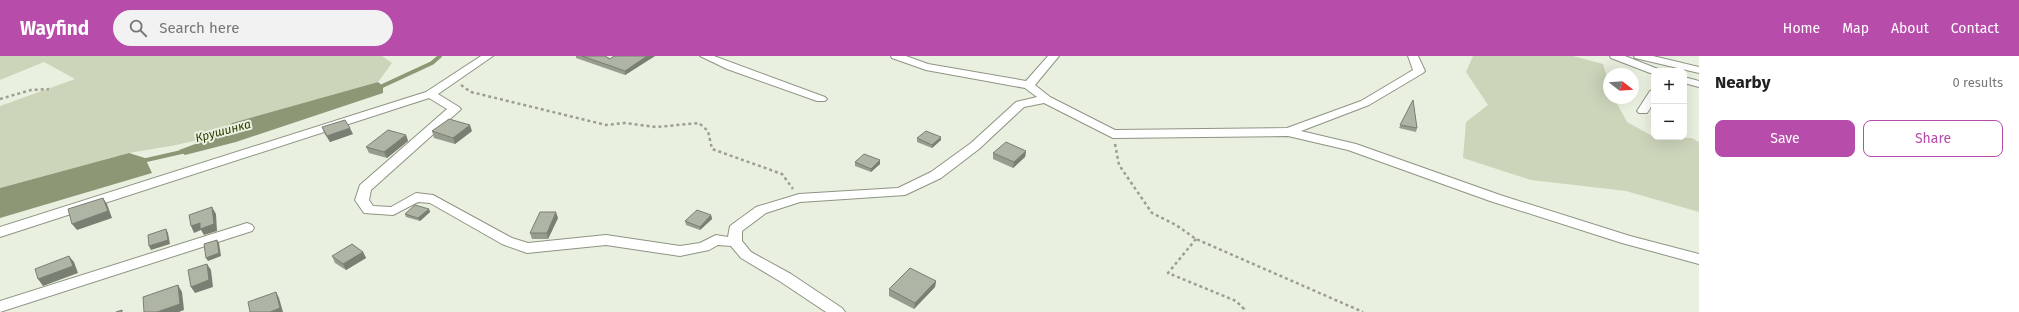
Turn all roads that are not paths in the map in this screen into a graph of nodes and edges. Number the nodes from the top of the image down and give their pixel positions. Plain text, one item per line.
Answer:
1 (488, 56) edge
2 (704, 56) edge
3 (896, 56) edge
4 (1054, 56) edge
5 (1413, 56) edge
6 (1615, 56) edge
7 (1639, 56) edge
8 (1651, 70) edge
9 (1699, 70) edge
10 (1687, 81) edge
11 (1699, 84) edge
12 (1029, 85) junction
13 (430, 94) junction
14 (1046, 98) junction
15 (1651, 98) edge
16 (821, 99) dead end
17 (1643, 111) dead end
18 (1288, 132) junction
19 (247, 228) dead end
20 (0, 232) edge
21 (735, 242) junction
22 (1699, 259) edge
23 (0, 307) edge
24 (836, 312) edge

1 - 13 street
2 - 16 street
3 - 12 street
4 - 12 street
5 - 18 street
6 - 8 street
7 - 9 street
10 - 11 street
12 - 14 street
13 - 20 street
13 - 21 street
14 - 18 street
14 - 21 street
15 - 17 street
18 - 22 street
19 - 23 street
21 - 24 street

